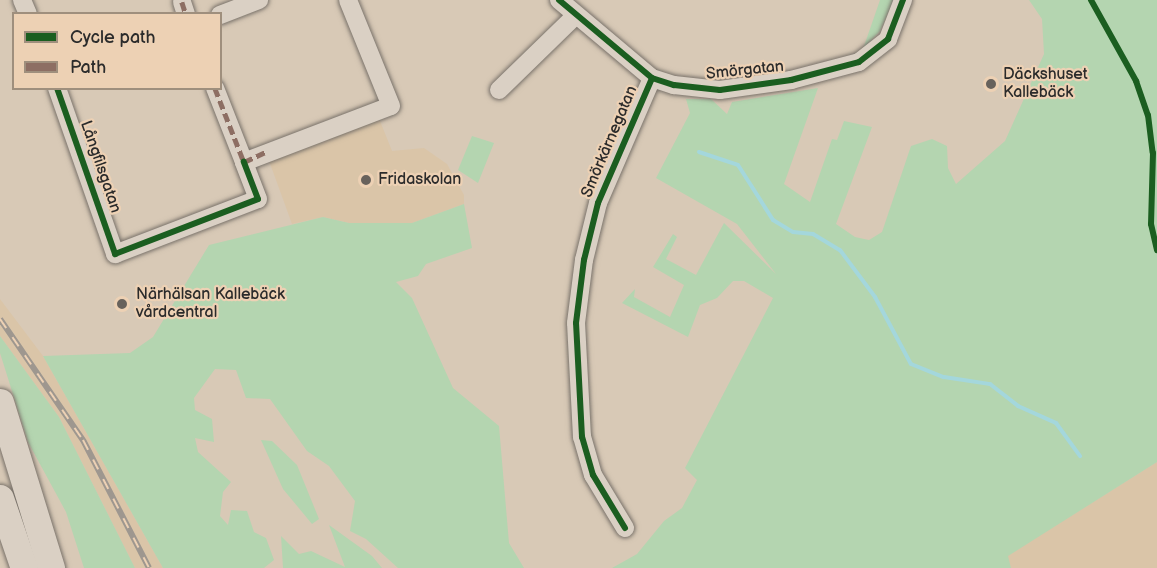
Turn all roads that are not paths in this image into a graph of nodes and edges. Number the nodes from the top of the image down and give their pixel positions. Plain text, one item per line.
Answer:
1 (259, 0) edge
2 (348, 0) edge
3 (559, 0) edge
4 (903, 0) edge
5 (222, 14) edge
6 (576, 15) junction
7 (652, 78) junction
8 (58, 90) edge
9 (216, 90) edge
10 (499, 90) dead end
11 (244, 162) junction
12 (0, 402) edge
13 (0, 498) edge
14 (625, 528) dead end
15 (24, 568) edge
16 (51, 568) edge

1 - 5 street
2 - 11 street
3 - 6 street, Smörgatan
4 - 7 street, Smörgatan
6 - 7 street, Smörgatan
6 - 10 street
7 - 14 street, Smörkärnegatan
8 - 11 street, Långfilsgatan
9 - 11 street
12 - 16 highway
13 - 15 highway

